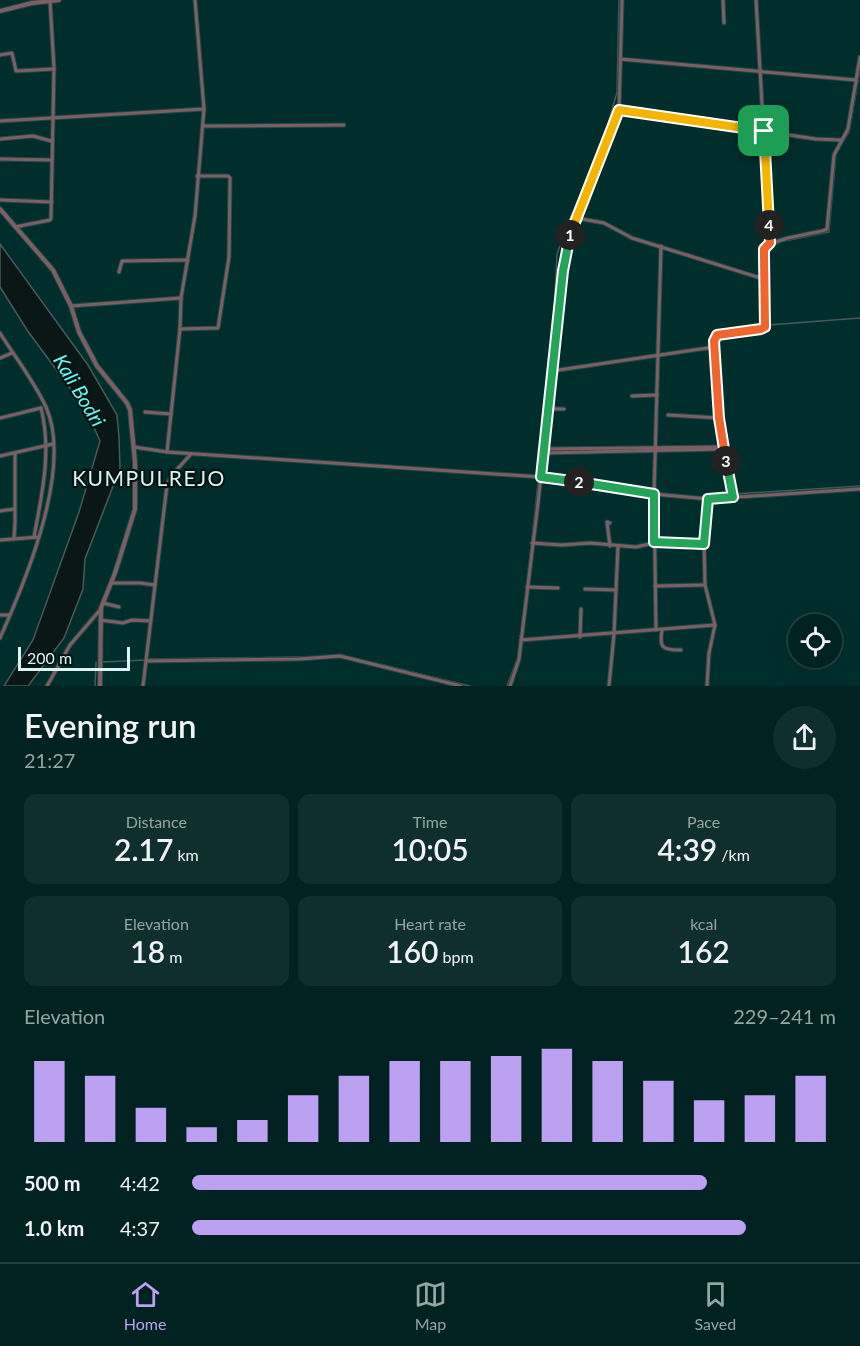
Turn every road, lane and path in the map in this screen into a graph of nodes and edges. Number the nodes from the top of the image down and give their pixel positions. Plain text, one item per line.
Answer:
1 (59, 0) edge
2 (195, 0) edge
3 (622, 0) edge
4 (723, 0) edge
5 (756, 0) edge
6 (32, 1) edge
7 (50, 1) edge
8 (0, 11) edge
9 (724, 23) dead end
10 (0, 55) edge
11 (860, 57) edge
12 (620, 59) junction
13 (54, 69) junction
14 (760, 72) junction
15 (856, 81) junction
16 (204, 109) junction
17 (619, 110) junction
18 (52, 119) junction
19 (0, 121) edge
20 (344, 125) dead end
21 (204, 126) junction
22 (764, 131) junction
23 (0, 140) edge
24 (841, 140) junction
25 (51, 141) junction
26 (0, 159) edge
27 (52, 160) junction
28 (197, 176) junction
29 (0, 200) edge
30 (52, 202) junction
31 (0, 209) edge
32 (576, 218) junction
33 (15, 227) junction
34 (770, 243) junction
35 (661, 246) junction
36 (188, 260) junction
37 (119, 272) dead end
38 (765, 279) junction
39 (181, 298) junction
40 (71, 306) junction
41 (180, 329) junction
42 (0, 334) edge
43 (714, 346) junction
44 (13, 353) junction
45 (659, 354) junction
46 (0, 358) edge
47 (552, 371) junction
48 (657, 395) junction
49 (632, 396) dead end
50 (44, 407) junction
51 (547, 409) junction
52 (564, 409) dead end
53 (145, 412) dead end
54 (171, 414) junction
55 (668, 415) dead end
56 (0, 418) edge
57 (719, 418) junction
58 (53, 444) junction
59 (46, 446) junction
60 (134, 447) junction
61 (723, 448) junction
62 (655, 450) junction
63 (544, 451) junction
64 (167, 452) junction
65 (15, 453) junction
66 (191, 454) junction
67 (0, 456) edge
68 (537, 477) junction
69 (860, 489) edge
70 (654, 494) junction
71 (733, 497) junction
72 (708, 499) junction
73 (14, 509) junction
74 (0, 511) edge
75 (610, 523) dead end
76 (34, 537) junction
77 (39, 537) junction
78 (14, 539) junction
79 (0, 540) edge
80 (654, 542) junction
81 (532, 543) junction
82 (704, 544) junction
83 (610, 546) junction
84 (618, 546) junction
85 (111, 583) junction
86 (155, 585) junction
87 (705, 585) junction
88 (655, 586) junction
89 (527, 587) junction
90 (558, 588) dead end
91 (585, 589) dead end
92 (616, 590) junction
93 (102, 606) junction
94 (119, 607) dead end
95 (582, 609) dead end
96 (0, 615) edge
97 (10, 615) junction
98 (100, 620) junction
99 (151, 621) junction
100 (715, 626) junction
101 (656, 630) junction
102 (662, 630) junction
103 (614, 634) junction
104 (580, 636) junction
105 (0, 638) edge
106 (521, 640) junction
107 (681, 650) dead end
108 (146, 661) junction
109 (47, 686) edge
110 (100, 686) edge
111 (143, 686) edge
112 (461, 686) edge
113 (510, 686) edge
114 (609, 686) edge
115 (706, 686) edge

1 - 7 street
2 - 16 street
3 - 12 street
4 - 9 street
5 - 14 street
6 - 7 street
6 - 8 street
7 - 13 street
10 - 13 street
11 - 15 street
12 - 14 street
12 - 17 street
13 - 18 street
14 - 15 street
14 - 22 street
15 - 24 street
16 - 18 street
16 - 21 street
17 - 22 street
17 - 32 street
18 - 19 street
18 - 25 street
20 - 21 street
21 - 28 street
22 - 24 street
22 - 34 street
23 - 25 street
24 - 34 street
25 - 27 street
26 - 27 street
27 - 30 street
28 - 36 street
28 - 41 street
29 - 30 street
30 - 33 street
31 - 33 street
32 - 35 street
32 - 47 street
33 - 40 street
34 - 38 street
35 - 38 street
35 - 45 street
36 - 37 street
36 - 39 street
38 - 43 street
39 - 40 street
39 - 41 street
40 - 60 street
41 - 54 street
42 - 44 street
43 - 45 street
43 - 57 street
44 - 46 street
44 - 50 street
45 - 47 street
45 - 48 street
47 - 51 street
48 - 49 street
48 - 62 street
50 - 56 street
50 - 58 street
50 - 59 street
51 - 52 street
51 - 63 street
53 - 54 street
54 - 64 street
55 - 57 street
57 - 61 street
58 - 59 street
58 - 77 street
59 - 65 street
59 - 76 street
60 - 64 street
60 - 85 street
61 - 62 street
61 - 71 street
62 - 63 street
62 - 70 street
63 - 68 street
64 - 66 street
65 - 67 street
65 - 73 street
66 - 68 street
66 - 86 street
68 - 70 street
68 - 81 street
69 - 71 street
70 - 72 street
70 - 80 street
71 - 72 street
72 - 82 street
73 - 74 street
73 - 78 street
75 - 83 street
76 - 77 street
76 - 78 street
77 - 97 street
78 - 79 street
80 - 82 street
80 - 84 street
80 - 88 street
81 - 83 street
81 - 89 street
82 - 87 street
83 - 84 street
84 - 92 street
85 - 86 street
85 - 93 street
86 - 99 street
87 - 88 street
87 - 100 street
88 - 101 street
89 - 90 street
89 - 106 street
91 - 92 street
92 - 103 street
93 - 94 street
93 - 98 street
93 - 109 street
95 - 104 street
96 - 97 street
97 - 105 street
98 - 99 street
98 - 110 street
99 - 108 street
100 - 102 street
100 - 115 street
101 - 102 street
101 - 103 street
102 - 107 street
103 - 104 street
103 - 114 street
104 - 106 street
106 - 113 street
108 - 111 street
108 - 112 street

